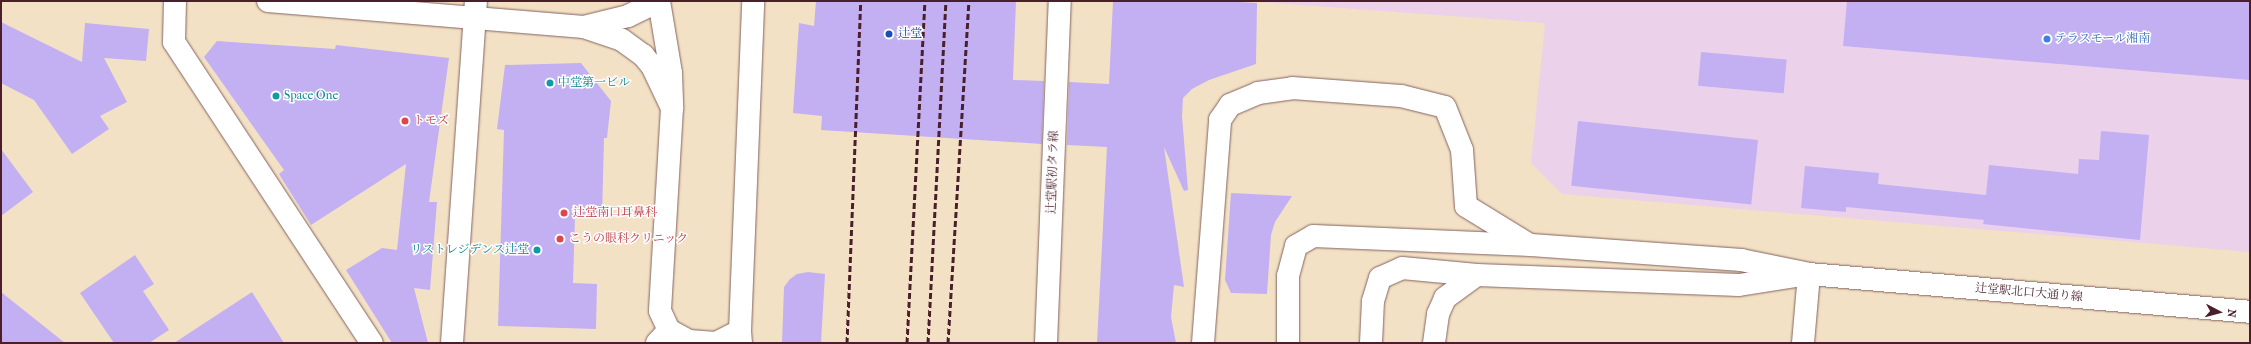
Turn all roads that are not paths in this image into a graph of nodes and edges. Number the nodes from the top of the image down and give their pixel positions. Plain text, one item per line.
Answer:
1 (175, 1) edge
2 (268, 1) edge
3 (659, 1) edge
4 (753, 1) edge
5 (1060, 1) edge
6 (475, 9) edge
7 (584, 27) junction
8 (672, 108) junction
9 (1531, 245) junction
10 (1809, 274) junction
11 (1477, 275) junction
12 (2250, 312) edge
13 (663, 336) edge
14 (740, 337) edge
15 (372, 343) edge
16 (452, 343) edge
17 (1046, 343) edge
18 (1203, 343) edge
19 (1288, 343) edge
20 (1371, 343) edge
21 (1434, 343) edge
22 (1803, 343) edge

1 - 15 street
2 - 6 street
3 - 7 street
3 - 8 street
4 - 14 street
5 - 17 street, 辻堂駅初タラ線
6 - 7 street
6 - 16 street
7 - 8 street
8 - 13 street
9 - 10 street
9 - 18 street
9 - 19 street
10 - 11 street
10 - 12 street, 辻堂駅北口大通り線
10 - 22 street
11 - 20 street
11 - 21 street
13 - 14 street

